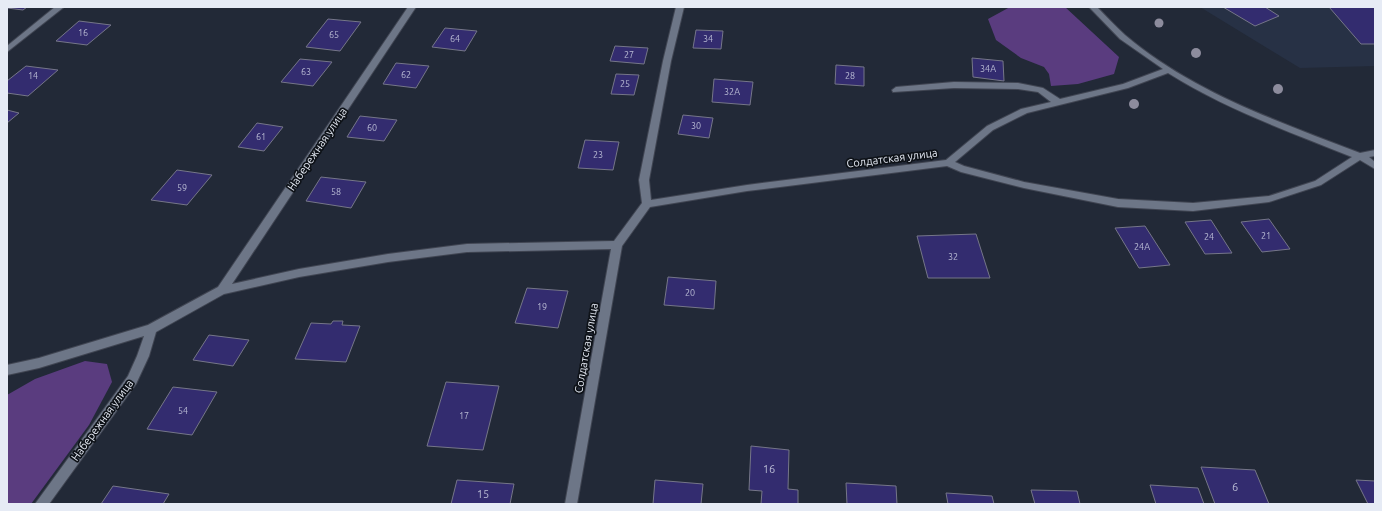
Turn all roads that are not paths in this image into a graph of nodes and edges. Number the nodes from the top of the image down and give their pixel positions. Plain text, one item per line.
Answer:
1 (60, 7) edge
2 (412, 7) edge
3 (680, 7) edge
4 (1093, 7) edge
5 (7, 50) edge
6 (1168, 70) junction
7 (896, 90) dead end
8 (1059, 103) junction
9 (1375, 152) edge
10 (1360, 156) junction
11 (948, 163) junction
12 (1375, 166) edge
13 (647, 204) junction
14 (616, 245) junction
15 (222, 290) junction
16 (151, 329) junction
17 (7, 370) edge
18 (41, 504) edge
19 (571, 504) edge

1 - 5 street
2 - 15 street, Набережная улица
3 - 13 street
4 - 6 street
6 - 8 street, Солдатская улица
6 - 10 street
7 - 8 street
8 - 11 street, Солдатская улица
9 - 10 street
10 - 11 street
10 - 12 street
11 - 13 street, Солдатская улица
13 - 14 street, Солдатская улица
14 - 15 street
14 - 19 street, Солдатская улица
15 - 16 street
16 - 17 street
16 - 18 street, Набережная улица

